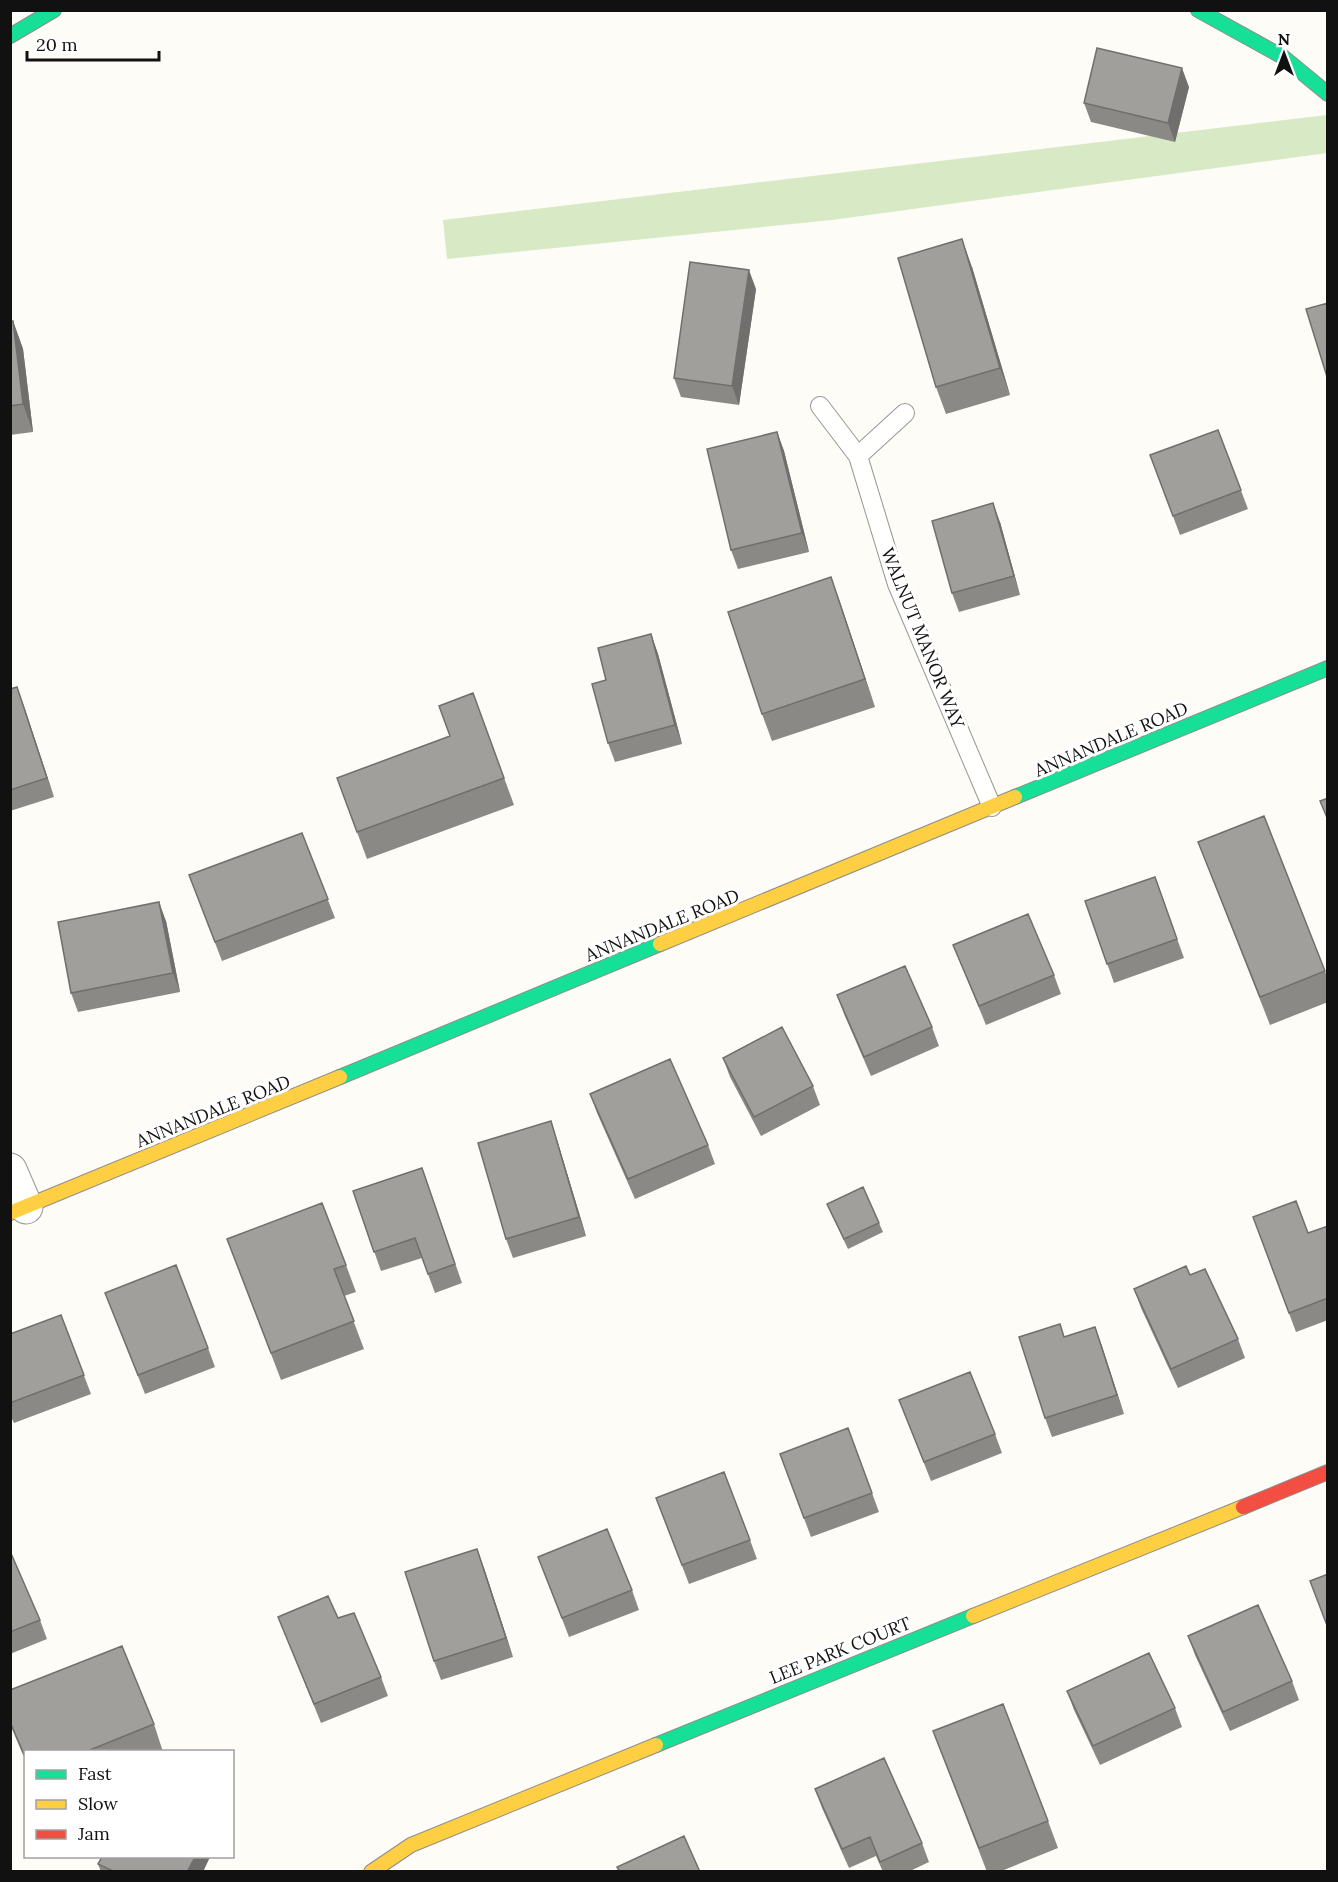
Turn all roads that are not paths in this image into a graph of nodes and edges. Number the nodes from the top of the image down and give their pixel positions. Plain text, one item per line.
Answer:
1 (54, 10) edge
2 (1198, 10) edge
3 (10, 36) edge
4 (1328, 94) edge
5 (820, 406) dead end
6 (905, 413) dead end
7 (858, 456) junction
8 (1328, 669) edge
9 (992, 807) junction
10 (10, 1170) edge
11 (18, 1210) edge
12 (1328, 1472) edge
13 (371, 1872) edge

1 - 3 main road
2 - 4 main road
5 - 7 lane, WALNUT MANOR WAY
6 - 7 lane
7 - 9 lane, WALNUT MANOR WAY
8 - 9 main road, ANNANDALE ROAD
9 - 11 main road, ANNANDALE ROAD
10 - 11 street
12 - 13 main road, LEE PARK COURT

